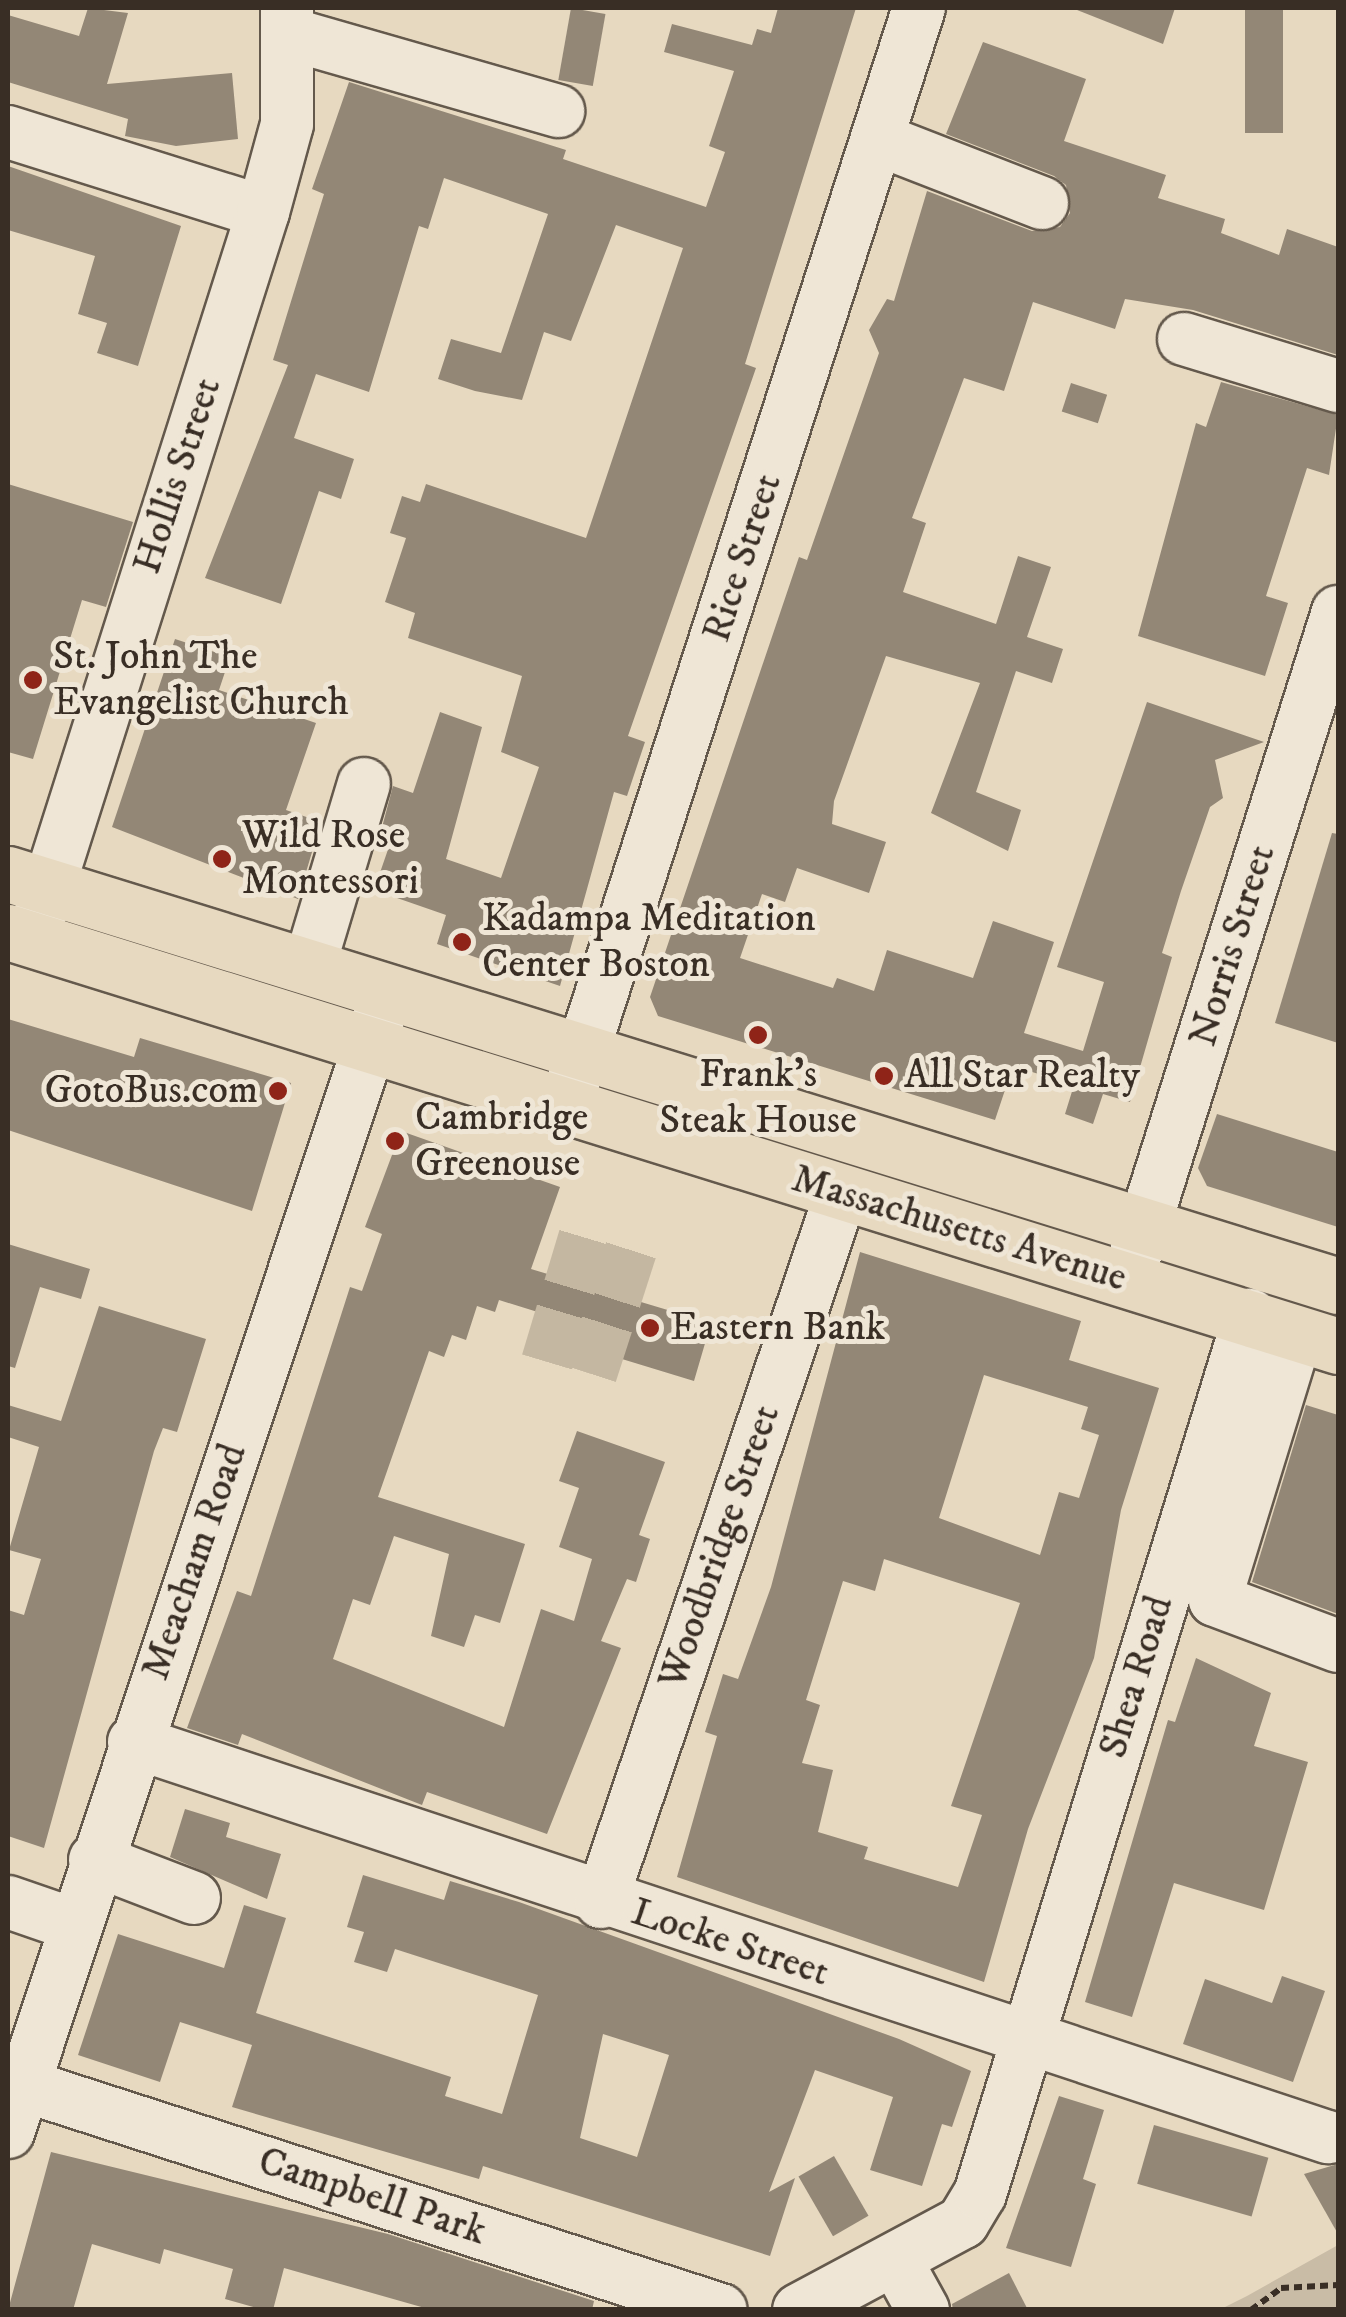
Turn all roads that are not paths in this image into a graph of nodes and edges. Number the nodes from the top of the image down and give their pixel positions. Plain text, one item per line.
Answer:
1 (919, 8) edge
2 (290, 21) edge
3 (558, 111) dead end
4 (8, 132) edge
5 (877, 139) junction
6 (1042, 203) dead end
7 (263, 212) junction
8 (1184, 339) dead end
9 (1338, 386) edge
10 (1338, 612) edge
11 (364, 784) dead end
12 (28, 880) edge
13 (20, 936) edge
14 (309, 967) junction
15 (379, 1017) junction
16 (590, 1052) junction
17 (565, 1107) junction
18 (840, 1194) junction
19 (1144, 1228) junction
20 (1127, 1280) junction
21 (1338, 1286) edge
22 (1295, 1331) edge
23 (1338, 1646) edge
24 (134, 1742) junction
25 (95, 1860) junction
26 (194, 1898) dead end
27 (8, 1902) edge
28 (601, 1902) junction
29 (72, 1924) junction
30 (1026, 2040) junction
31 (16, 2109) edge
32 (1328, 2137) dead end
33 (896, 2261) junction
34 (722, 2310) edge
35 (800, 2310) edge
36 (923, 2310) edge

1 - 5 street, Rice Street
2 - 3 street
2 - 7 street, Hollis Street
4 - 7 street
5 - 6 street
5 - 16 street, Rice Street
7 - 12 street, Hollis Street
8 - 9 street
10 - 19 street, Norris Street
11 - 14 street
12 - 13 street, Hollis Street
12 - 14 main road, Massachusetts Avenue
13 - 15 main road, Massachusetts Avenue
14 - 15 main road, Massachusetts Avenue
15 - 16 main road, Massachusetts Avenue
15 - 17 main road, Massachusetts Avenue
15 - 24 street, Meacham Road
16 - 17 street, Rice Street
16 - 19 main road, Massachusetts Avenue
17 - 18 main road, Massachusetts Avenue
18 - 20 main road, Massachusetts Avenue
18 - 28 street, Woodbridge Street
19 - 20 street, Norris Street
19 - 21 main road, Massachusetts Avenue
20 - 22 main road, Massachusetts Avenue
22 - 23 street
22 - 30 street, Shea Road
24 - 25 street, Meacham Road
24 - 28 street, Locke Street
25 - 26 street
25 - 29 street, Meacham Road
27 - 29 street
28 - 30 street, Locke Street
29 - 31 street, Meacham Road
30 - 32 street, Locke Street
30 - 33 street, Shea Road
31 - 34 street, Campbell Park
33 - 35 street, Shea Road
33 - 36 street

